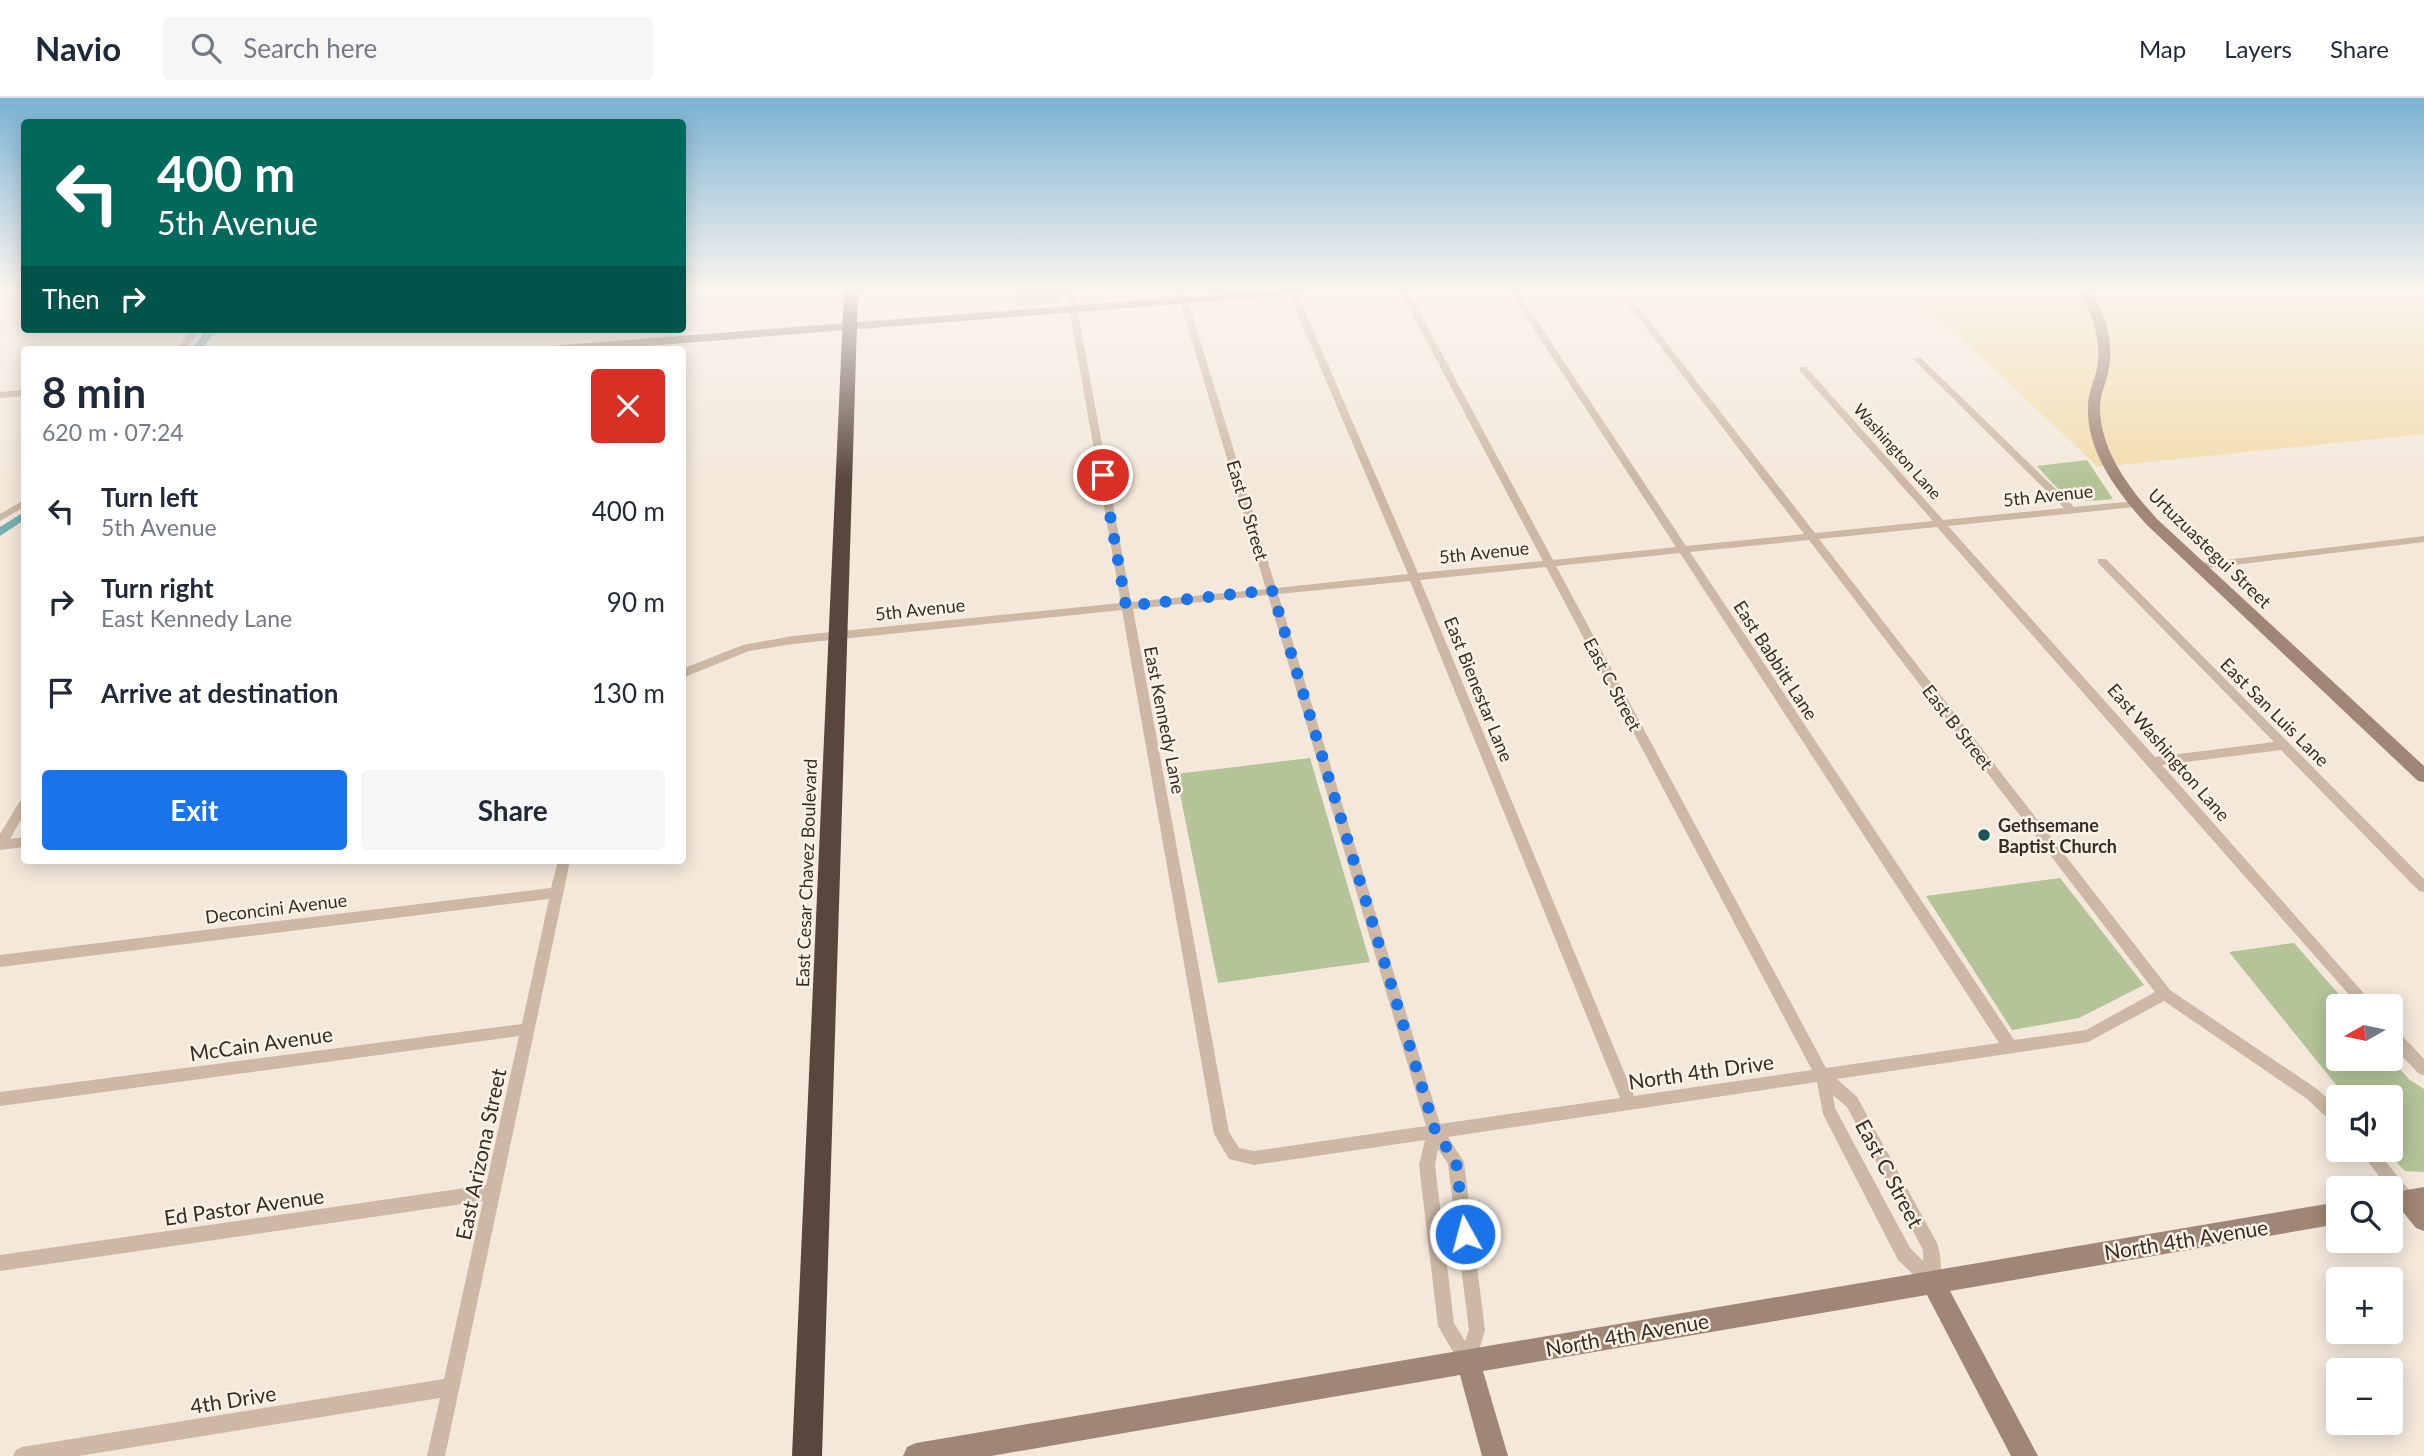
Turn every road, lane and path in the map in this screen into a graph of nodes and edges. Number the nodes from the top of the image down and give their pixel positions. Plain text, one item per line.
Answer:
1 (849, 354) edge
2 (1081, 354) edge
3 (1201, 354) edge
4 (1322, 354) edge
5 (1438, 354) edge
6 (1555, 354) edge
7 (1671, 354) edge
8 (2104, 354) edge
9 (1917, 359) dead end
10 (1803, 369) dead end
11 (21, 393) edge
12 (0, 395) edge
13 (2134, 504) junction
14 (21, 505) edge
15 (2071, 510) junction
16 (0, 518) edge
17 (1941, 523) junction
18 (1812, 537) junction
19 (2424, 539) edge
20 (1682, 549) junction
21 (2102, 561) dead end
22 (1548, 563) junction
23 (2200, 566) junction
24 (1414, 577) junction
25 (1272, 590) junction
26 (1126, 606) junction
27 (837, 635) junction
28 (686, 672) edge
29 (2284, 746) junction
30 (2152, 762) junction
31 (2424, 776) edge
32 (21, 809) edge
33 (21, 842) edge
34 (0, 845) edge
35 (563, 864) edge
36 (2424, 887) edge
37 (557, 893) junction
38 (0, 961) edge
39 (2165, 994) junction
40 (2357, 994) edge
41 (528, 1029) junction
42 (2403, 1046) edge
43 (2011, 1048) junction
44 (2424, 1069) edge
45 (1823, 1076) junction
46 (0, 1100) edge
47 (1629, 1102) junction
48 (2326, 1107) edge
49 (1435, 1130) junction
50 (1234, 1154) joint
51 (2377, 1162) edge
52 (494, 1192) junction
53 (2408, 1201) edge
54 (2326, 1215) edge
55 (2424, 1220) edge
56 (0, 1263) edge
57 (1932, 1281) junction
58 (1468, 1361) junction
59 (451, 1387) junction
60 (1021, 1448) edge
61 (22, 1456) edge
62 (436, 1456) edge
63 (807, 1456) edge
64 (916, 1456) edge
65 (1495, 1456) edge
66 (2025, 1456) edge

1 - 27 highway, East Cesar Chavez Boulevard
2 - 26 street, East Kennedy Lane
3 - 25 street, East D Street
4 - 24 street, East Bienestar Lane
5 - 22 street, East C Street
6 - 20 street, East Babbitt Lane
7 - 18 street, East B Street
8 - 13 street, Urtuzuastegui Street
9 - 15 street
10 - 17 street, Washington Lane
11 - 12 street
13 - 15 street, 5th Avenue
13 - 23 street, Urtuzuastegui Street
14 - 16 street
15 - 17 street, 5th Avenue
17 - 18 street, 5th Avenue
17 - 30 street, East Washington Lane
18 - 20 street, 5th Avenue
18 - 39 street, East B Street
19 - 23 street
20 - 22 street, 5th Avenue
20 - 43 street, East Babbitt Lane
21 - 29 street, East San Luis Lane
22 - 24 street, 5th Avenue
22 - 45 street, East C Street
23 - 31 street, Urtuzuastegui Street
24 - 25 street, 5th Avenue
24 - 47 street, East Bienestar Lane
25 - 26 street, 5th Avenue
25 - 49 street, East D Street
26 - 27 street, 5th Avenue
26 - 50 street, East Kennedy Lane
27 - 28 street, 5th Avenue
27 - 63 highway, East Cesar Chavez Boulevard
29 - 30 street
29 - 36 street, East San Luis Lane
30 - 40 street, East Washington Lane
32 - 34 street
33 - 34 street
35 - 37 street, East Arizona Street
37 - 38 street, Deconcini Avenue
37 - 41 street, East Arizona Street
39 - 43 street, North 4th Drive
39 - 48 street, East B Street
41 - 46 street, McCain Avenue
41 - 52 street, East Arizona Street
42 - 44 street
43 - 45 street, North 4th Drive
45 - 47 street, North 4th Drive
45 - 57 street, East C Street
45 - 57 street, East C Street
47 - 49 street, North 4th Drive
49 - 50 street, North 4th Drive
49 - 58 street, East D Street
49 - 58 street, East D Street
51 - 53 street
52 - 56 street, Ed Pastor Avenue
52 - 59 street, East Arizona Street
53 - 55 street
54 - 57 street, North 4th Avenue
57 - 58 street, North 4th Avenue
57 - 66 street, East C Street
58 - 60 street, North 4th Avenue
58 - 65 street, East D Street
59 - 61 street, 4th Drive
59 - 62 street, East Arizona Street
60 - 64 street, North 4th Avenue

